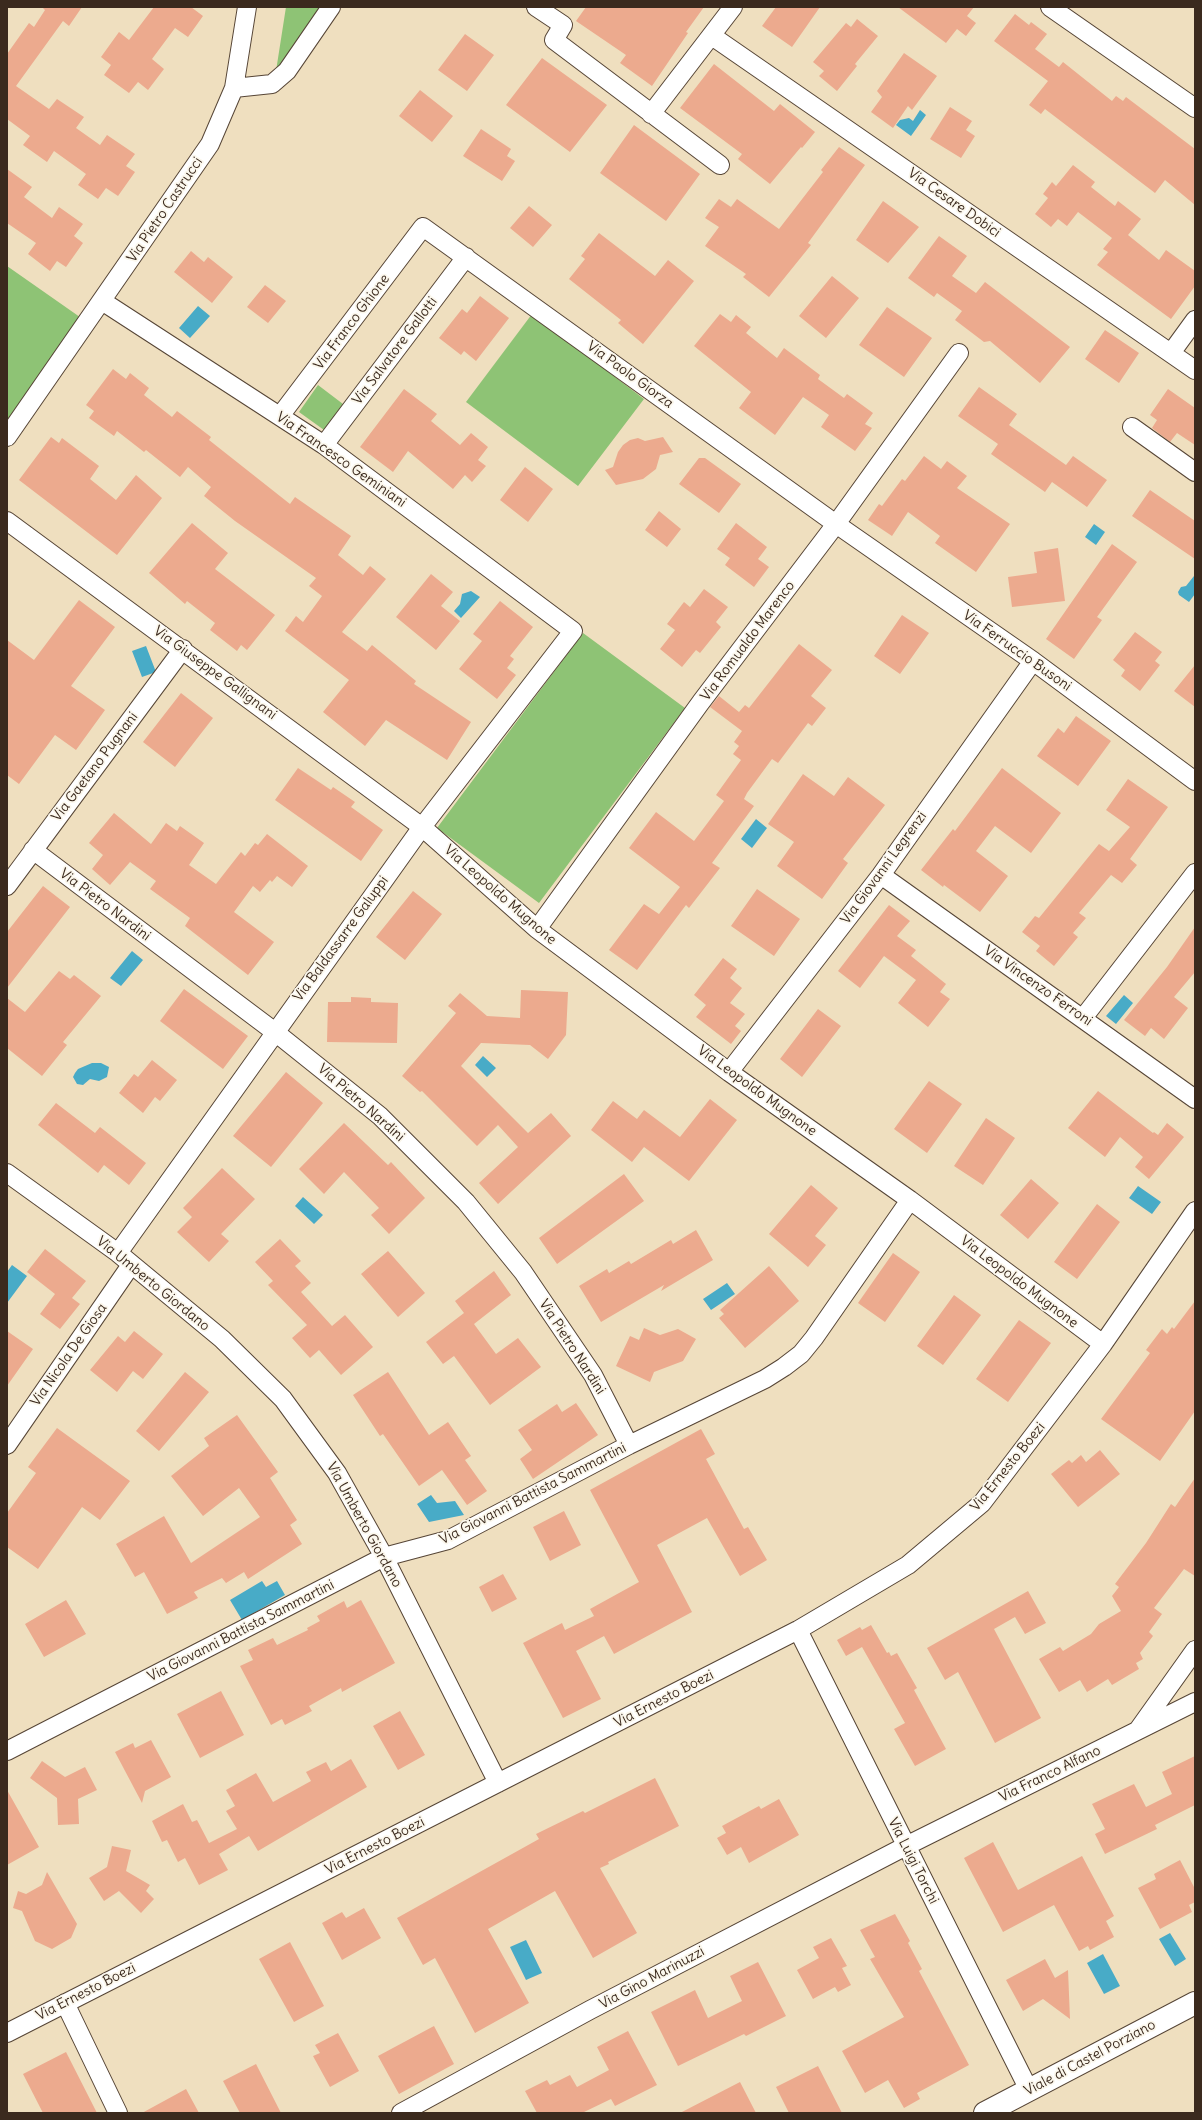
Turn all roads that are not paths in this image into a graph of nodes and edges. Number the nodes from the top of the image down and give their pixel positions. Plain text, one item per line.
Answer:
1 (247, 7) edge
2 (331, 7) edge
3 (536, 7) edge
4 (732, 7) edge
5 (1050, 7) edge
6 (712, 36) junction
7 (234, 88) junction
8 (1195, 108) edge
9 (651, 114) junction
10 (720, 165) dead end
11 (423, 227) joint
12 (466, 257) junction
13 (102, 301) junction
14 (1195, 320) edge
15 (959, 353) dead end
16 (1171, 353) junction
17 (1195, 370) edge
18 (280, 416) junction
19 (1132, 427) dead end
20 (7, 437) edge
21 (324, 445) junction
22 (1195, 472) edge
23 (7, 521) edge
24 (836, 524) junction
25 (573, 631) joint
26 (183, 649) junction
27 (1033, 661) junction
28 (1195, 781) edge
29 (422, 827) junction
30 (33, 850) junction
31 (1195, 873) edge
32 (881, 875) junction
33 (7, 886) edge
34 (537, 929) junction
35 (1083, 1018) junction
36 (275, 1032) junction
37 (729, 1072) junction
38 (1195, 1098) edge
39 (7, 1173) edge
40 (910, 1200) junction
41 (1195, 1211) edge
42 (118, 1253) junction
43 (131, 1265) junction
44 (1103, 1344) junction
45 (7, 1445) edge
46 (629, 1445) junction
47 (384, 1558) junction
48 (798, 1630) junction
49 (1195, 1650) edge
50 (1195, 1702) edge
51 (1136, 1732) junction
52 (7, 1751) edge
53 (498, 1783) junction
54 (906, 1846) junction
55 (65, 2003) junction
56 (1195, 2004) edge
57 (7, 2033) edge
58 (1029, 2090) junction
59 (118, 2113) edge
60 (401, 2113) edge
61 (985, 2113) edge

1 - 7 street, Via Pietro Castrucci
2 - 7 street
3 - 9 street
4 - 6 street
5 - 8 street
6 - 9 street
6 - 16 street, Via Cesare Dobici
7 - 13 street, Via Pietro Castrucci
9 - 10 street
11 - 12 street, Via Paolo Giorza
11 - 18 street, Via Franco Ghione
12 - 21 street, Via Salvatore Gallotti
12 - 24 street, Via Paolo Giorza
13 - 18 street, Via Francesco Geminiani
13 - 20 street, Via Pietro Castrucci
14 - 16 street
15 - 24 street, Via Romualdo Marenco
16 - 17 street, Via Cesare Dobici
18 - 21 street, Via Francesco Geminiani
19 - 22 street
21 - 25 street, Via Francesco Geminiani
23 - 26 street, Via Giuseppe Gallignani
24 - 27 street, Via Ferruccio Busoni
24 - 34 street, Via Romualdo Marenco
25 - 29 street, Via Baldassarre Galuppi
26 - 29 street, Via Giuseppe Gallignani
26 - 30 street, Via Gaetano Pugnani
27 - 28 street, Via Ferruccio Busoni
27 - 32 street, Via Giovanni Legrenzi
29 - 34 street, Via Leopoldo Mugnone
29 - 36 street, Via Baldassarre Galuppi
30 - 33 street, Via Gaetano Pugnani
30 - 36 street, Via Pietro Nardini
31 - 35 street
32 - 35 street, Via Vincenzo Ferroni
32 - 37 street, Via Giovanni Legrenzi
34 - 37 street, Via Leopoldo Mugnone
35 - 38 street, Via Vincenzo Ferroni
36 - 42 street, Via Baldassarre Galuppi
36 - 46 street, Via Pietro Nardini
37 - 40 street, Via Leopoldo Mugnone
39 - 42 street, Via Umberto Giordano
40 - 44 street, Via Leopoldo Mugnone
40 - 46 street, Via Giovanni Battista Sammartini
41 - 44 street, Via Ernesto Boezi
42 - 43 street, Via Umberto Giordano
43 - 45 street, Via Nicola De Giosa
43 - 47 street, Via Umberto Giordano
44 - 48 street, Via Ernesto Boezi
46 - 47 street, Via Giovanni Battista Sammartini
47 - 52 street, Via Giovanni Battista Sammartini
47 - 53 street, Via Umberto Giordano
48 - 53 street, Via Ernesto Boezi
48 - 54 street, Via Luigi Torchi
49 - 51 street
50 - 51 street, Via Franco Alfano
51 - 54 street, Via Franco Alfano
53 - 55 street, Via Ernesto Boezi
54 - 58 street, Via Luigi Torchi
54 - 60 street, Via Gino Marinuzzi
55 - 57 street, Via Ernesto Boezi
55 - 59 street
56 - 58 street, Viale di Castel Porziano
58 - 61 street, Viale di Castel Porziano

